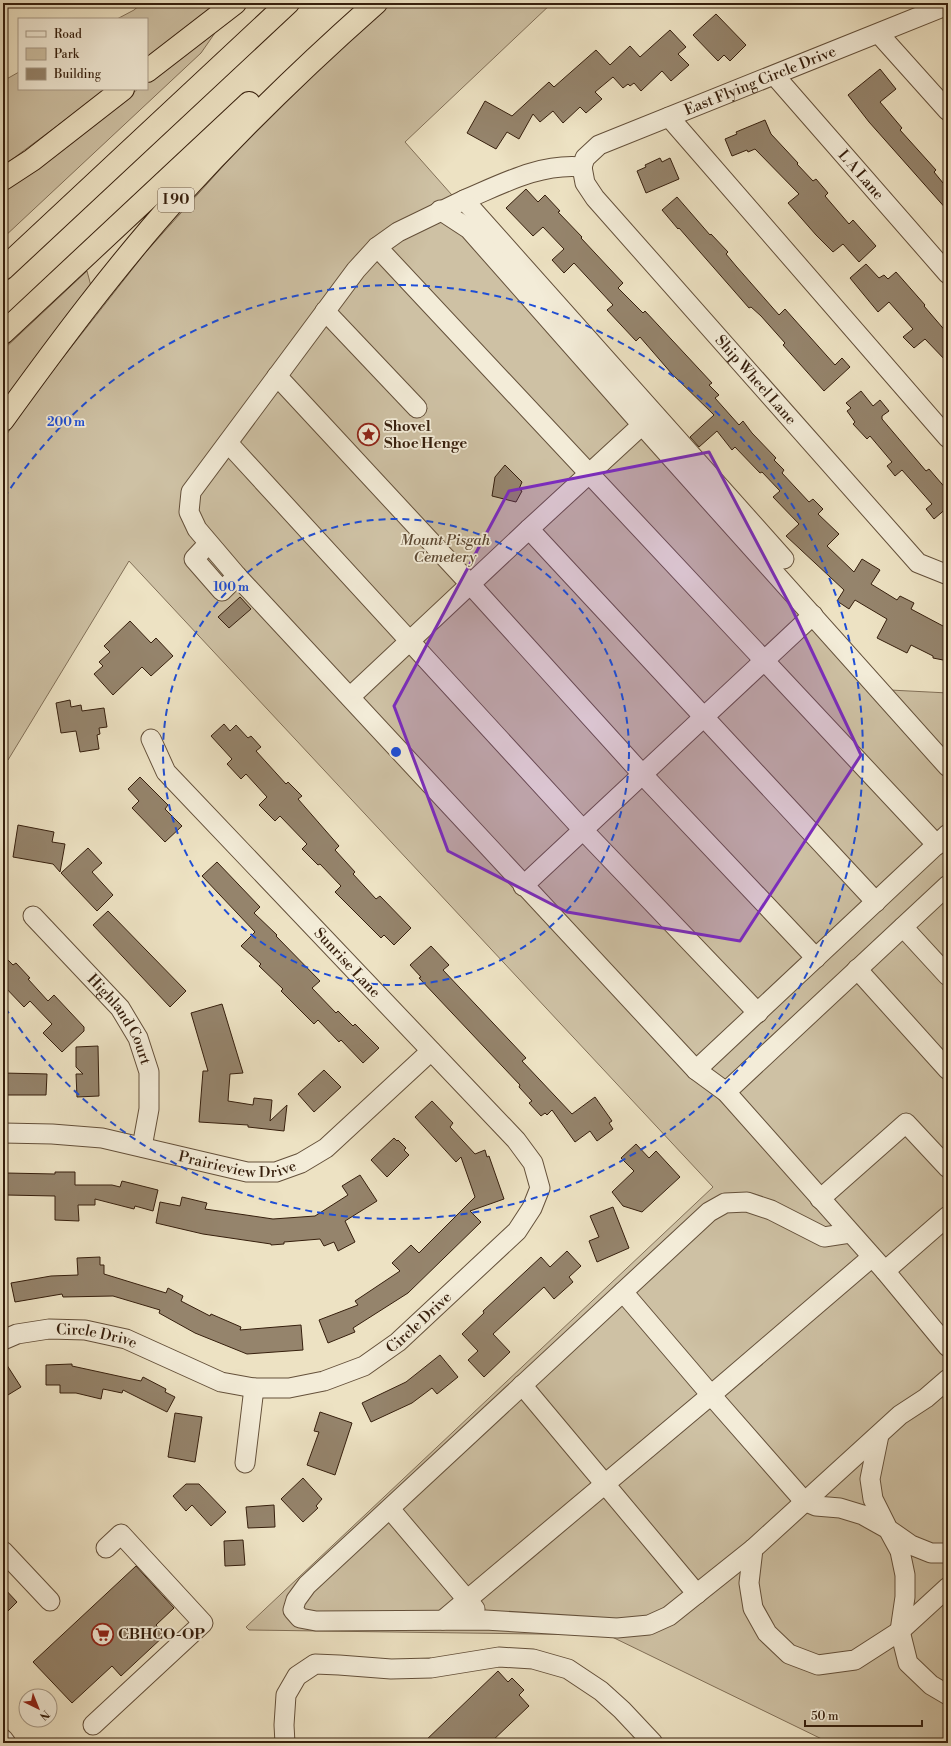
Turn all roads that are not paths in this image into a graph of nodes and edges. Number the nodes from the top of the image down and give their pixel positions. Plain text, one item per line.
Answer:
1 (235, 3) edge
2 (288, 3) edge
3 (358, 3) edge
4 (376, 3) edge
5 (948, 5) edge
6 (879, 34) junction
7 (148, 70) edge
8 (775, 76) junction
9 (122, 90) edge
10 (948, 111) edge
11 (669, 117) junction
12 (582, 167) junction
13 (3, 179) edge
14 (464, 200) junction
15 (440, 210) junction
16 (377, 246) junction
17 (3, 269) edge
18 (948, 274) edge
19 (325, 311) junction
20 (3, 333) edge
21 (277, 376) junction
22 (417, 408) dead end
23 (3, 420) edge
24 (642, 425) junction
25 (948, 438) edge
26 (228, 443) junction
27 (588, 475) junction
28 (528, 529) junction
29 (784, 559) dead end
30 (948, 575) edge
31 (470, 584) junction
32 (813, 615) junction
33 (410, 640) junction
34 (764, 660) junction
35 (350, 697) junction
36 (703, 717) junction
37 (151, 739) dead end
38 (946, 759) edge
39 (642, 774) junction
40 (583, 830) junction
41 (942, 840) edge
42 (948, 885) edge
43 (523, 886) junction
44 (876, 902) junction
45 (33, 916) dead end
46 (903, 927) junction
47 (816, 958) junction
48 (857, 969) junction
49 (948, 976) edge
50 (758, 1013) junction
51 (431, 1051) junction
52 (696, 1070) junction
53 (948, 1070) edge
54 (726, 1092) junction
55 (3, 1133) edge
56 (142, 1147) junction
57 (948, 1168) edge
58 (540, 1188) joint
59 (820, 1199) junction
60 (948, 1216) edge
61 (850, 1233) junction
62 (872, 1257) junction
63 (885, 1271) junction
64 (623, 1292) junction
65 (3, 1340) edge
66 (948, 1347) edge
67 (948, 1379) edge
68 (522, 1386) junction
69 (254, 1388) junction
70 (948, 1390) edge
71 (711, 1396) junction
72 (926, 1398) junction
73 (879, 1435) junction
74 (245, 1463) dead end
75 (604, 1486) junction
76 (804, 1501) junction
77 (390, 1509) junction
78 (888, 1529) junction
79 (106, 1548) dead end
80 (753, 1549) junction
81 (3, 1551) edge
82 (948, 1553) edge
83 (948, 1587) edge
84 (697, 1594) junction
85 (468, 1600) junction
86 (50, 1601) dead end
87 (443, 1620) junction
88 (485, 1620) junction
89 (900, 1631) junction
90 (948, 1695) edge
91 (93, 1725) dead end
92 (3, 1739) edge
93 (6, 1743) edge
94 (285, 1743) edge
95 (653, 1743) edge

1 - 7 highway
2 - 17 highway
3 - 20 highway, I 90
4 - 23 highway, I 90
5 - 6 street, East Flying Circle Drive
6 - 8 street, East Flying Circle Drive
6 - 10 street
8 - 11 street, East Flying Circle Drive
8 - 18 street, L A Lane
9 - 13 highway
11 - 12 street, East Flying Circle Drive
11 - 25 street
12 - 14 street
12 - 30 street, Ship Wheel Lane
14 - 15 street
14 - 29 street
15 - 16 street
15 - 24 street
16 - 19 street
16 - 27 street
19 - 21 street
19 - 22 street
21 - 26 street
21 - 31 street
24 - 27 street
24 - 32 street
26 - 33 street
26 - 35 street
27 - 28 street
27 - 34 street
28 - 31 street
28 - 36 street
31 - 33 street
31 - 39 street
32 - 34 street
32 - 38 street
33 - 35 street
33 - 40 street
34 - 36 street
34 - 41 street
35 - 43 street
36 - 39 street
36 - 44 street
37 - 51 street, Sunrise Lane
39 - 40 street
39 - 47 street
40 - 43 street
40 - 50 street
41 - 44 street
42 - 46 street
43 - 52 street
44 - 47 street
45 - 56 street, Highland Court
46 - 48 street
46 - 49 street
47 - 50 street
48 - 53 street
48 - 54 street
50 - 52 street
51 - 56 street, Prairieview Drive
51 - 58 street, Sunrise Lane
52 - 54 street
54 - 59 street
55 - 56 street, Prairieview Drive
57 - 59 street
58 - 69 street, Circle Drive
59 - 61 street
60 - 63 street
61 - 62 street
61 - 64 street
62 - 63 street
62 - 71 street
63 - 66 street
64 - 68 street
64 - 71 street
65 - 69 street, Circle Drive
67 - 72 street
68 - 75 street
68 - 77 street
69 - 74 street
70 - 72 street
71 - 75 street
71 - 76 street
72 - 73 street
73 - 76 street
73 - 78 street
75 - 84 street
75 - 85 street
76 - 78 street
76 - 80 street
77 - 85 street
77 - 87 street
78 - 82 street
78 - 89 street
79 - 91 street
80 - 84 street
80 - 89 street
81 - 86 street
83 - 89 street
84 - 88 street
85 - 87 street
85 - 88 street
87 - 88 street
89 - 90 street
92 - 93 street
94 - 95 street

